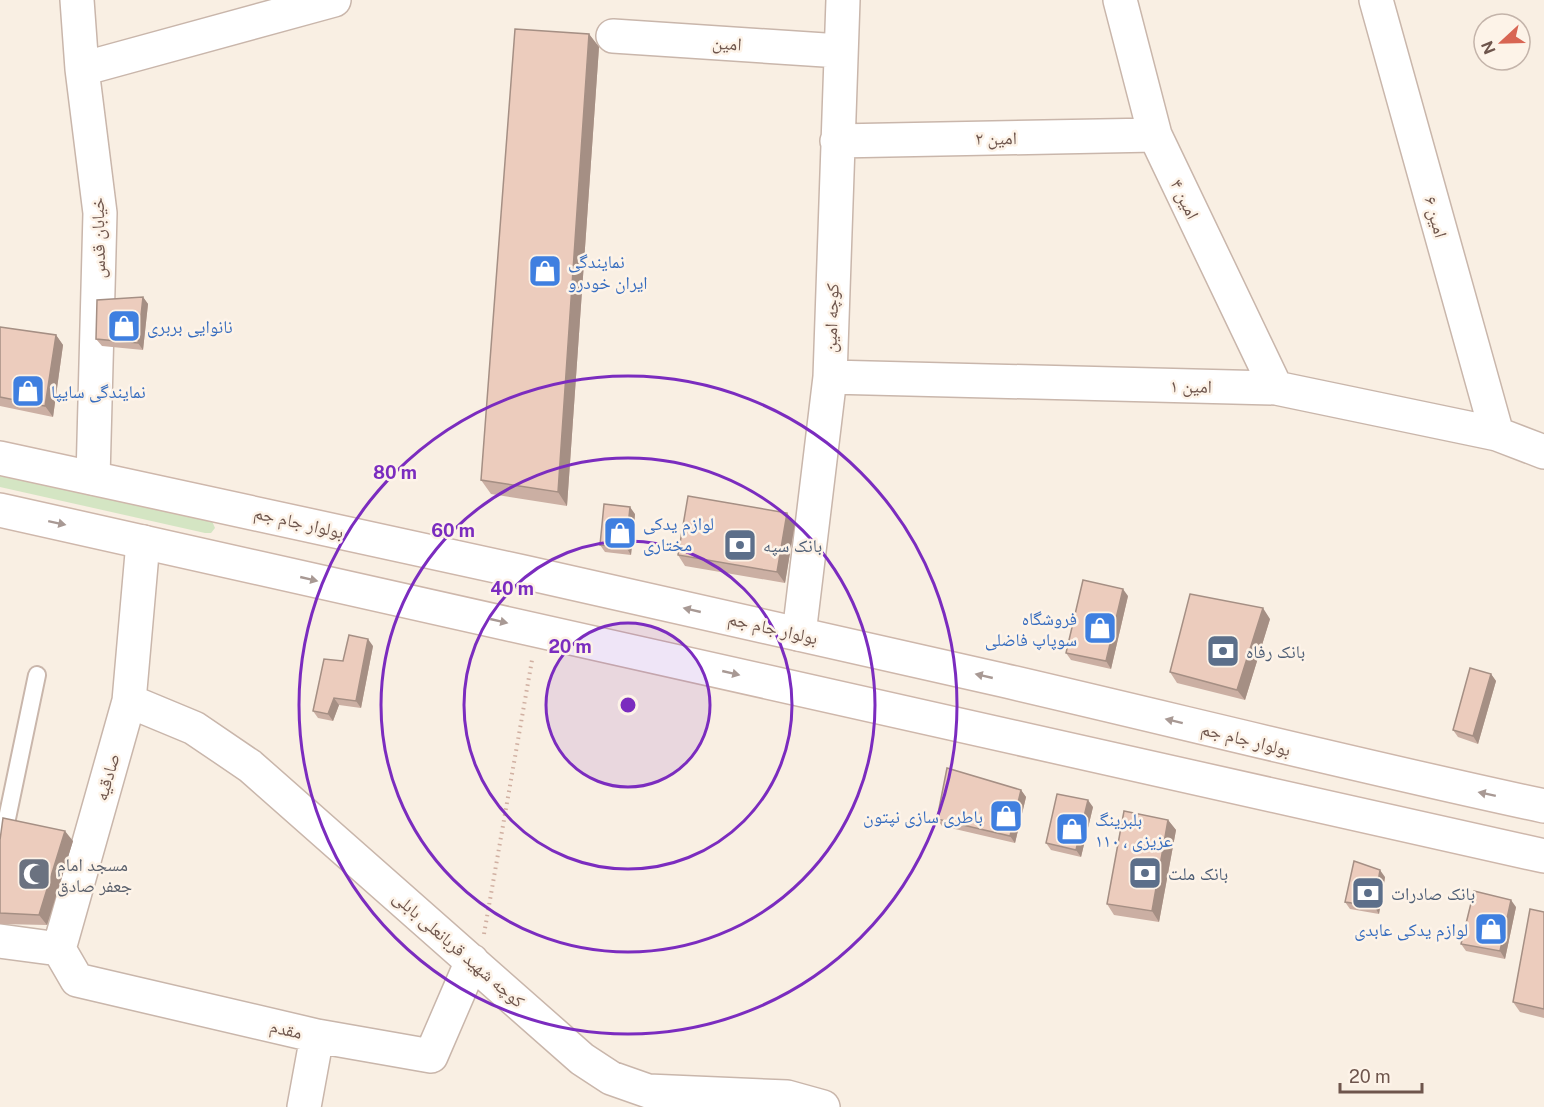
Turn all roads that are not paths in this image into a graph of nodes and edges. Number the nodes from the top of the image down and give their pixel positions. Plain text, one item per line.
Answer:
1 (77, 0) edge
2 (334, 0) edge
3 (843, 0) edge
4 (1120, 0) edge
5 (1376, 0) edge
6 (613, 36) dead end
7 (840, 51) junction
8 (82, 69) junction
9 (1155, 135) junction
10 (837, 141) junction
11 (830, 377) junction
12 (1276, 388) junction
13 (1497, 434) junction
14 (1544, 452) edge
15 (0, 458) edge
16 (93, 478) junction
17 (0, 510) edge
18 (269, 515) junction
19 (143, 542) junction
20 (259, 567) junction
21 (799, 634) junction
22 (37, 675) dead end
23 (129, 701) junction
24 (1381, 771) junction
25 (1544, 806) edge
26 (1366, 817) junction
27 (0, 852) edge
28 (1544, 856) edge
29 (0, 941) edge
30 (59, 949) junction
31 (475, 963) junction
32 (317, 1036) junction
33 (304, 1107) edge
34 (823, 1107) edge

1 - 8 street, خیابان قدس
2 - 8 street
3 - 7 street, کوچه امین
4 - 9 street, امین ۴
5 - 13 street, امین ۶
6 - 7 street, امین
7 - 10 street, کوچه امین
8 - 16 street, خیابان قدس
9 - 10 street, امین ۲
9 - 12 street, امین ۴
10 - 11 street, کوچه امین
11 - 12 street, امین ۱
11 - 21 street, کوچه امین
12 - 13 street, امین ۱
13 - 14 street, امین ۱
15 - 16 street, بولوار جام جم
16 - 18 street, بولوار جام جم
17 -> 19 street
18 - 20 street
21 -> 18 street, بولوار جام جم
19 - 20 street
19 - 23 street, صادقیه
20 -> 26 street
24 -> 21 street, بولوار جام جم
22 - 27 lane
23 - 30 street, صادقیه
23 - 31 street, کوچه شهید قربانعلی بابلی
25 -> 24 street, بولوار جام جم
24 - 26 street
26 - 28 street
29 - 30 street
30 - 32 street, مقدم
31 - 32 street, مقدم
31 - 34 street, کوچه شهید قربانعلی بابلی
32 - 33 street

